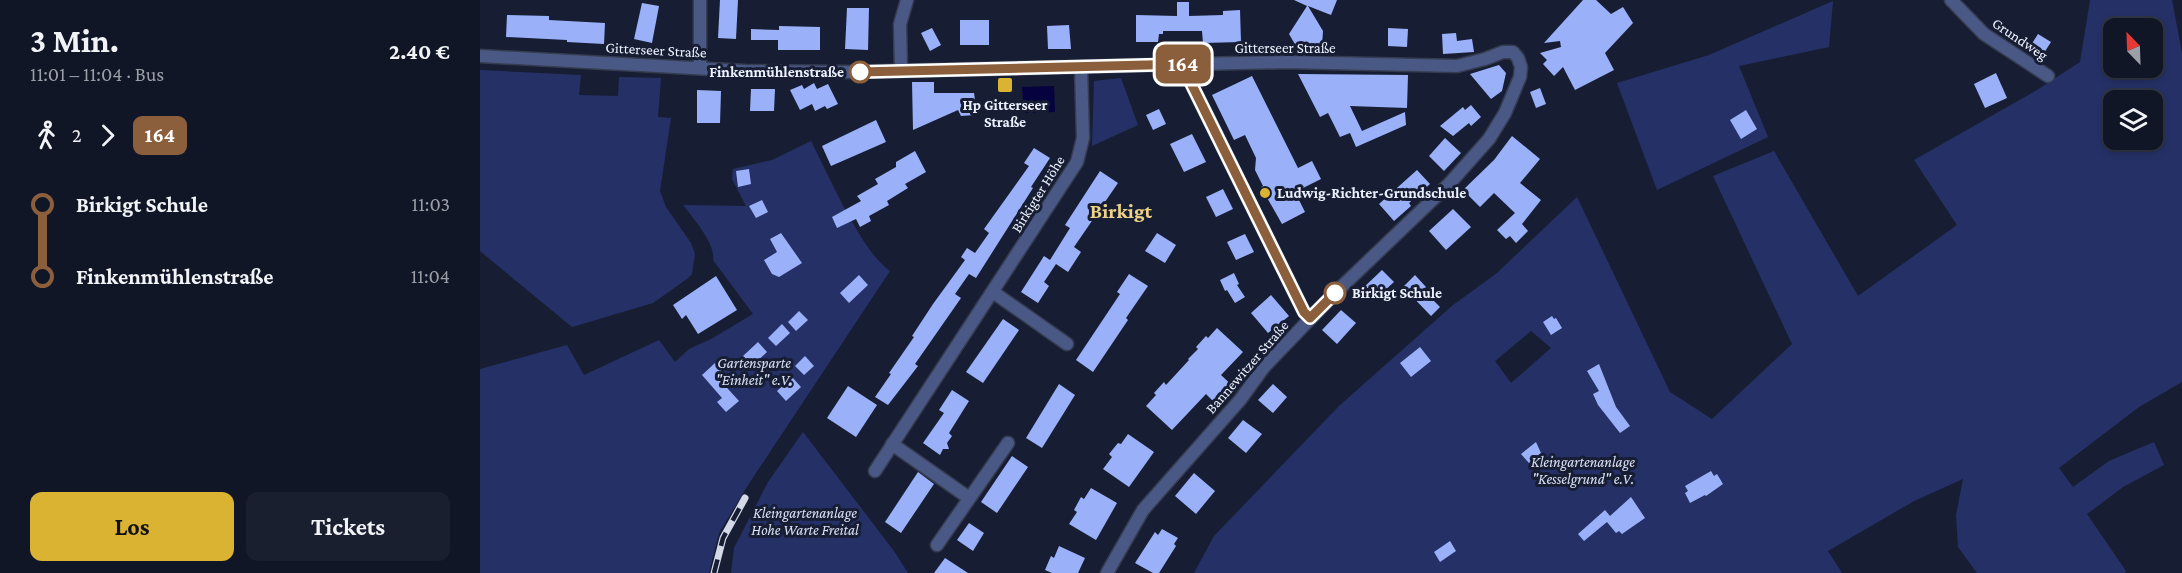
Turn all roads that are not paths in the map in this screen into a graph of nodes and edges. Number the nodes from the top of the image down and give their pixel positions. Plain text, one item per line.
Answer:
1 (700, 0) edge
2 (907, 0) edge
3 (1952, 0) edge
4 (1513, 51) joint
5 (480, 56) edge
6 (1187, 64) junction
7 (700, 67) junction
8 (1081, 67) junction
9 (901, 71) junction
10 (2048, 76) dead end
11 (993, 292) junction
12 (1310, 318) junction
13 (1067, 344) dead end
14 (1008, 443) dead end
15 (892, 444) junction
16 (875, 471) dead end
17 (969, 498) junction
18 (937, 545) dead end
19 (1107, 573) edge

1 - 7 street
2 - 9 street
3 - 10 street, Grundweg
4 - 6 street, Gitterseer Straße
4 - 12 street, Bannewitzer Straße
5 - 7 street, Gitterseer Straße
6 - 8 street, Gitterseer Straße
6 - 12 street
7 - 9 street, Gitterseer Straße
8 - 9 street, Gitterseer Straße
8 - 11 street, Birkigter Höhe
11 - 13 street
11 - 15 street, Birkigter Höhe
12 - 19 street, Bannewitzer Straße
14 - 17 street
15 - 16 street, Birkigter Höhe
15 - 17 street
17 - 18 street

